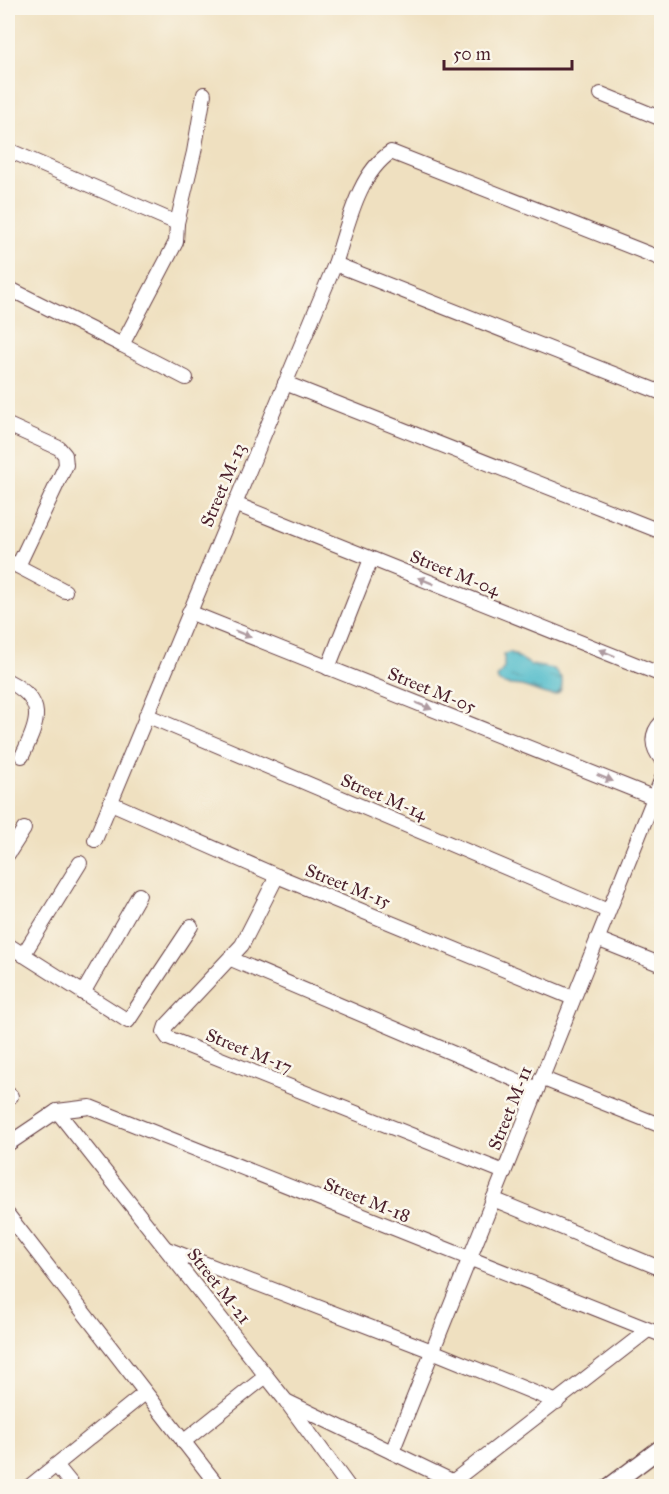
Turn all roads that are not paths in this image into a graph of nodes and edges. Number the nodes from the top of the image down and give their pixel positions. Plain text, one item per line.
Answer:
1 (204, 94) dead end
2 (601, 94) dead end
3 (662, 119) edge
4 (8, 150) edge
5 (177, 223) junction
6 (662, 259) edge
7 (334, 264) junction
8 (8, 288) edge
9 (122, 345) junction
10 (186, 378) dead end
11 (285, 382) junction
12 (662, 393) edge
13 (8, 425) edge
14 (235, 504) junction
15 (662, 532) edge
16 (371, 559) junction
17 (13, 563) edge
18 (65, 591) dead end
19 (189, 612) junction
20 (328, 668) junction
21 (662, 675) edge
22 (8, 681) edge
23 (146, 716) junction
24 (662, 722) edge
25 (22, 756) dead end
26 (662, 760) edge
27 (662, 778) edge
28 (658, 799) edge
29 (111, 803) junction
30 (24, 829) dead end
31 (95, 840) dead end
32 (8, 854) edge
33 (80, 863) dead end
34 (277, 876) junction
35 (139, 895) dead end
36 (608, 911) junction
37 (190, 926) dead end
38 (597, 939) junction
39 (8, 945) edge
40 (23, 955) junction
41 (231, 959) junction
42 (662, 965) edge
43 (83, 993) junction
44 (573, 998) junction
45 (539, 1083) junction
46 (57, 1111) junction
47 (662, 1126) edge
48 (8, 1144) edge
49 (504, 1172) junction
50 (492, 1200) junction
51 (8, 1215) edge
52 (166, 1248) junction
53 (468, 1260) junction
54 (662, 1269) edge
55 (655, 1333) edge
56 (432, 1351) junction
57 (266, 1376) junction
58 (145, 1393) junction
59 (286, 1401) junction
60 (556, 1402) junction
61 (183, 1442) junction
62 (662, 1447) edge
63 (392, 1452) junction
64 (56, 1465) junction
65 (451, 1484) edge
66 (30, 1486) edge
67 (73, 1486) edge
68 (218, 1486) edge
69 (348, 1486) edge
70 (610, 1486) edge

1 - 5 street
2 - 3 street
4 - 5 street
5 - 9 street
6 - 7 street, Street M-13
7 - 11 street, Street M-13
7 - 12 street
8 - 9 street
9 - 10 street
11 - 14 street, Street M-13
11 - 15 street
13 - 17 street
14 - 16 street, Street M-04
14 - 19 street, Street M-13
16 - 20 street
21 -> 16 street, Street M-04
17 - 18 street
19 -> 20 street, Street M-05
19 - 23 street, Street M-13
20 -> 28 street, Street M-05
22 - 25 street
23 - 29 street, Street M-13
23 - 36 street, Street M-14
24 - 26 street
27 - 28 street, Street M-11
28 - 36 street, Street M-11
29 - 31 street, Street M-13
29 - 34 street, Street M-15
30 - 32 street
33 - 40 street
34 - 41 street, Street M-17
34 - 44 street, Street M-15
35 - 43 street
36 - 38 street, Street M-11
37 - 43 street
38 - 42 street
38 - 44 street, Street M-11
39 - 40 street
40 - 43 street
41 - 45 street
41 - 49 street, Street M-17
44 - 45 street, Street M-11
45 - 47 street
45 - 49 street, Street M-11
46 - 48 street
46 - 52 street, Street M-21
46 - 53 street, Street M-18
49 - 50 street, Street M-11
50 - 53 street, Street M-11
50 - 54 street
51 - 58 street
52 - 56 street
52 - 57 street, Street M-21
53 - 55 street, Street M-18
53 - 56 street, Street M-11
55 - 60 street
56 - 60 street
56 - 63 street, Street M-11
57 - 59 street, Street M-21
57 - 61 street
58 - 61 street
58 - 64 street
59 - 63 street
59 - 69 street, Street M-21
60 - 65 street
61 - 68 street
62 - 70 street
63 - 65 street
64 - 66 street
64 - 67 street

